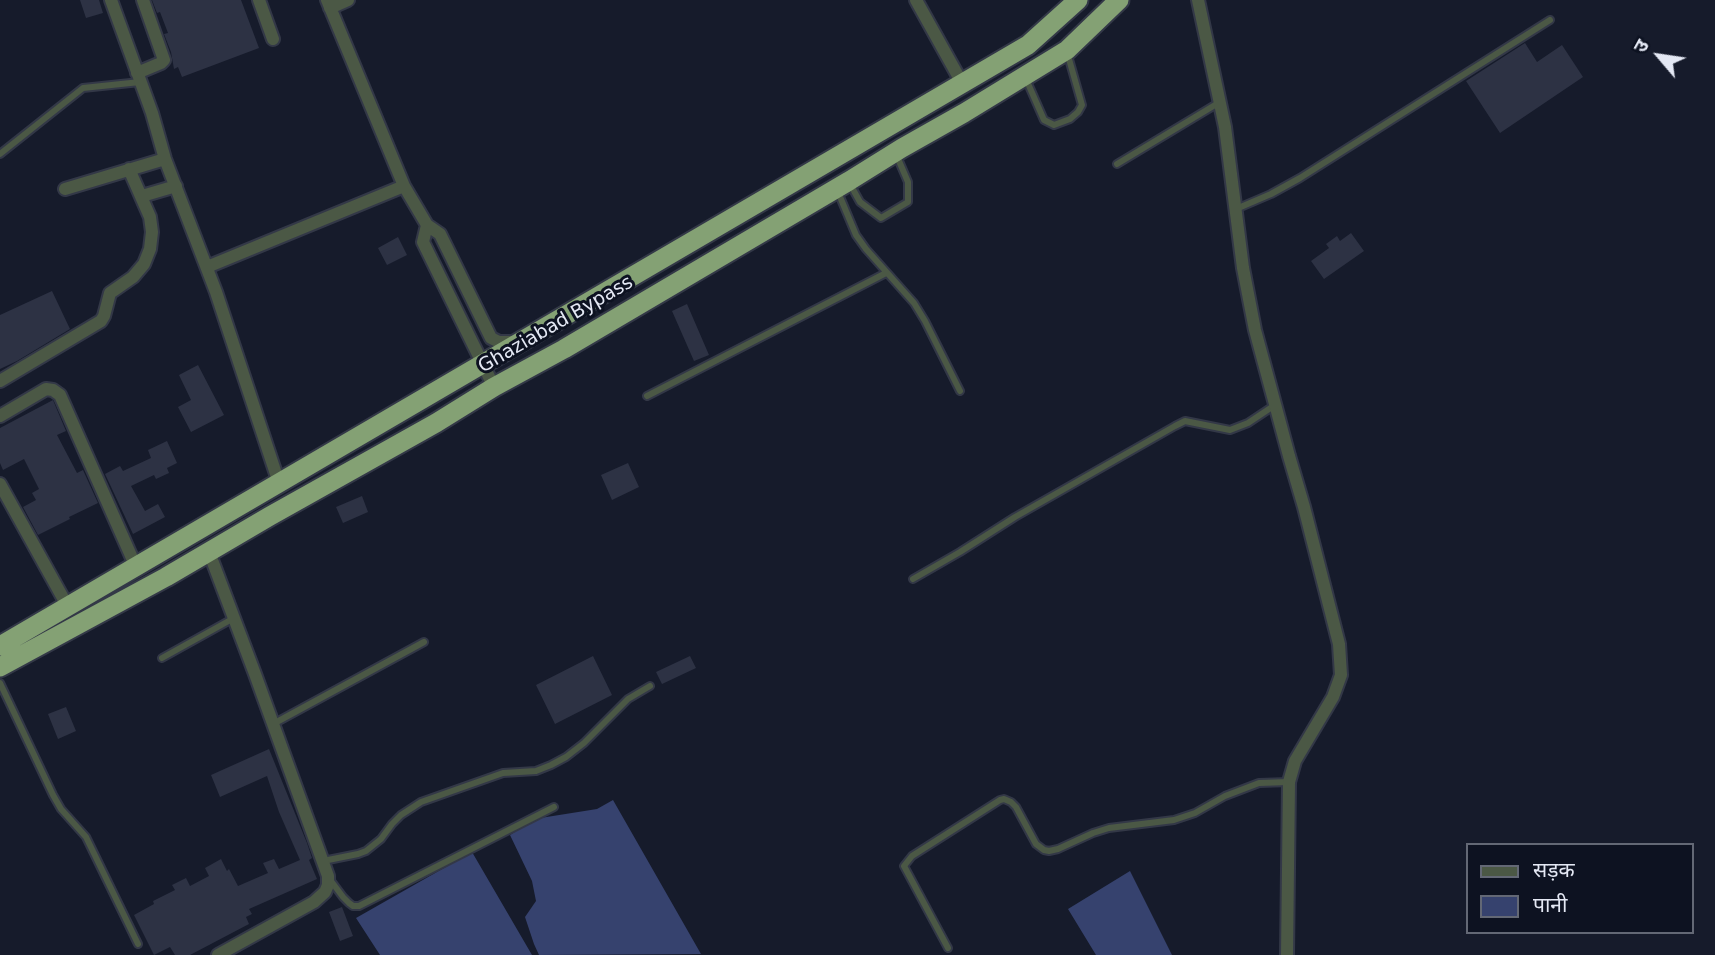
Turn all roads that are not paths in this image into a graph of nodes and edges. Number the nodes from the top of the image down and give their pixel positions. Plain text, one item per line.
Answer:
1 (111, 0) edge
2 (143, 0) edge
3 (259, 0) edge
4 (348, 0) edge
5 (916, 0) edge
6 (1078, 0) edge
7 (1119, 0) edge
8 (1198, 0) edge
9 (329, 4) edge
10 (1550, 20) dead end
11 (273, 39) dead end
12 (1067, 50) junction
13 (1025, 77) junction
14 (139, 78) junction
15 (962, 83) junction
16 (1220, 102) junction
17 (895, 152) junction
18 (0, 154) edge
19 (165, 159) junction
20 (1117, 164) dead end
21 (129, 169) junction
22 (842, 185) junction
23 (176, 186) junction
24 (404, 186) junction
25 (65, 189) dead end
26 (142, 196) junction
27 (1234, 209) junction
28 (426, 225) junction
29 (706, 233) junction
30 (718, 258) junction
31 (207, 267) junction
32 (887, 273) junction
33 (519, 342) junction
34 (482, 364) junction
35 (0, 381) edge
36 (494, 387) junction
37 (960, 391) dead end
38 (647, 396) dead end
39 (1275, 405) junction
40 (0, 416) edge
41 (279, 483) junction
42 (0, 484) edge
43 (209, 552) junction
44 (136, 567) junction
45 (913, 579) dead end
46 (68, 607) junction
47 (234, 618) junction
48 (424, 642) dead end
49 (0, 646) edge
50 (162, 658) dead end
51 (0, 667) edge
52 (0, 683) edge
53 (650, 686) dead end
54 (273, 724) junction
55 (1289, 782) junction
56 (554, 807) dead end
57 (323, 861) junction
58 (328, 876) junction
59 (138, 944) dead end
60 (948, 948) dead end
61 (218, 955) edge
62 (1287, 955) edge

1 - 14 street
2 - 14 street
3 - 11 street
4 - 9 street
5 - 15 street
6 - 15 highway, Ghaziabad Bypass
7 - 12 highway, Ghaziabad Bypass
8 - 16 street
9 - 24 street
10 - 27 lane
12 - 13 highway, Ghaziabad Bypass
12 - 13 lane
13 - 17 highway, Ghaziabad Bypass
14 - 18 lane
14 - 19 street
15 - 29 highway, Ghaziabad Bypass
16 - 20 lane
16 - 27 street
17 - 22 highway, Ghaziabad Bypass
17 - 22 lane
19 - 21 street
19 - 23 street
21 - 25 street
21 - 26 street
22 - 30 highway, Ghaziabad Bypass
22 - 32 lane
23 - 26 street
23 - 31 street
24 - 28 street
24 - 31 street
26 - 35 street
27 - 39 street
28 - 33 street
28 - 34 street
29 - 30 highway
29 - 33 highway, Ghaziabad Bypass
30 - 36 highway, Ghaziabad Bypass
31 - 41 street
32 - 37 lane
32 - 38 lane
33 - 34 highway, Ghaziabad Bypass
34 - 36 street
34 - 41 highway, Ghaziabad Bypass
36 - 43 highway, Ghaziabad Bypass
39 - 45 lane
39 - 55 street
40 - 44 street
41 - 44 highway, Ghaziabad Bypass
42 - 46 street
43 - 47 street
43 - 51 highway, Ghaziabad Bypass
44 - 46 highway, Ghaziabad Bypass
46 - 49 highway, Ghaziabad Bypass
47 - 50 lane
47 - 54 street
48 - 54 lane
52 - 59 lane
53 - 57 lane
54 - 57 street
55 - 60 lane
55 - 62 street
56 - 58 lane
57 - 58 street
58 - 61 street

